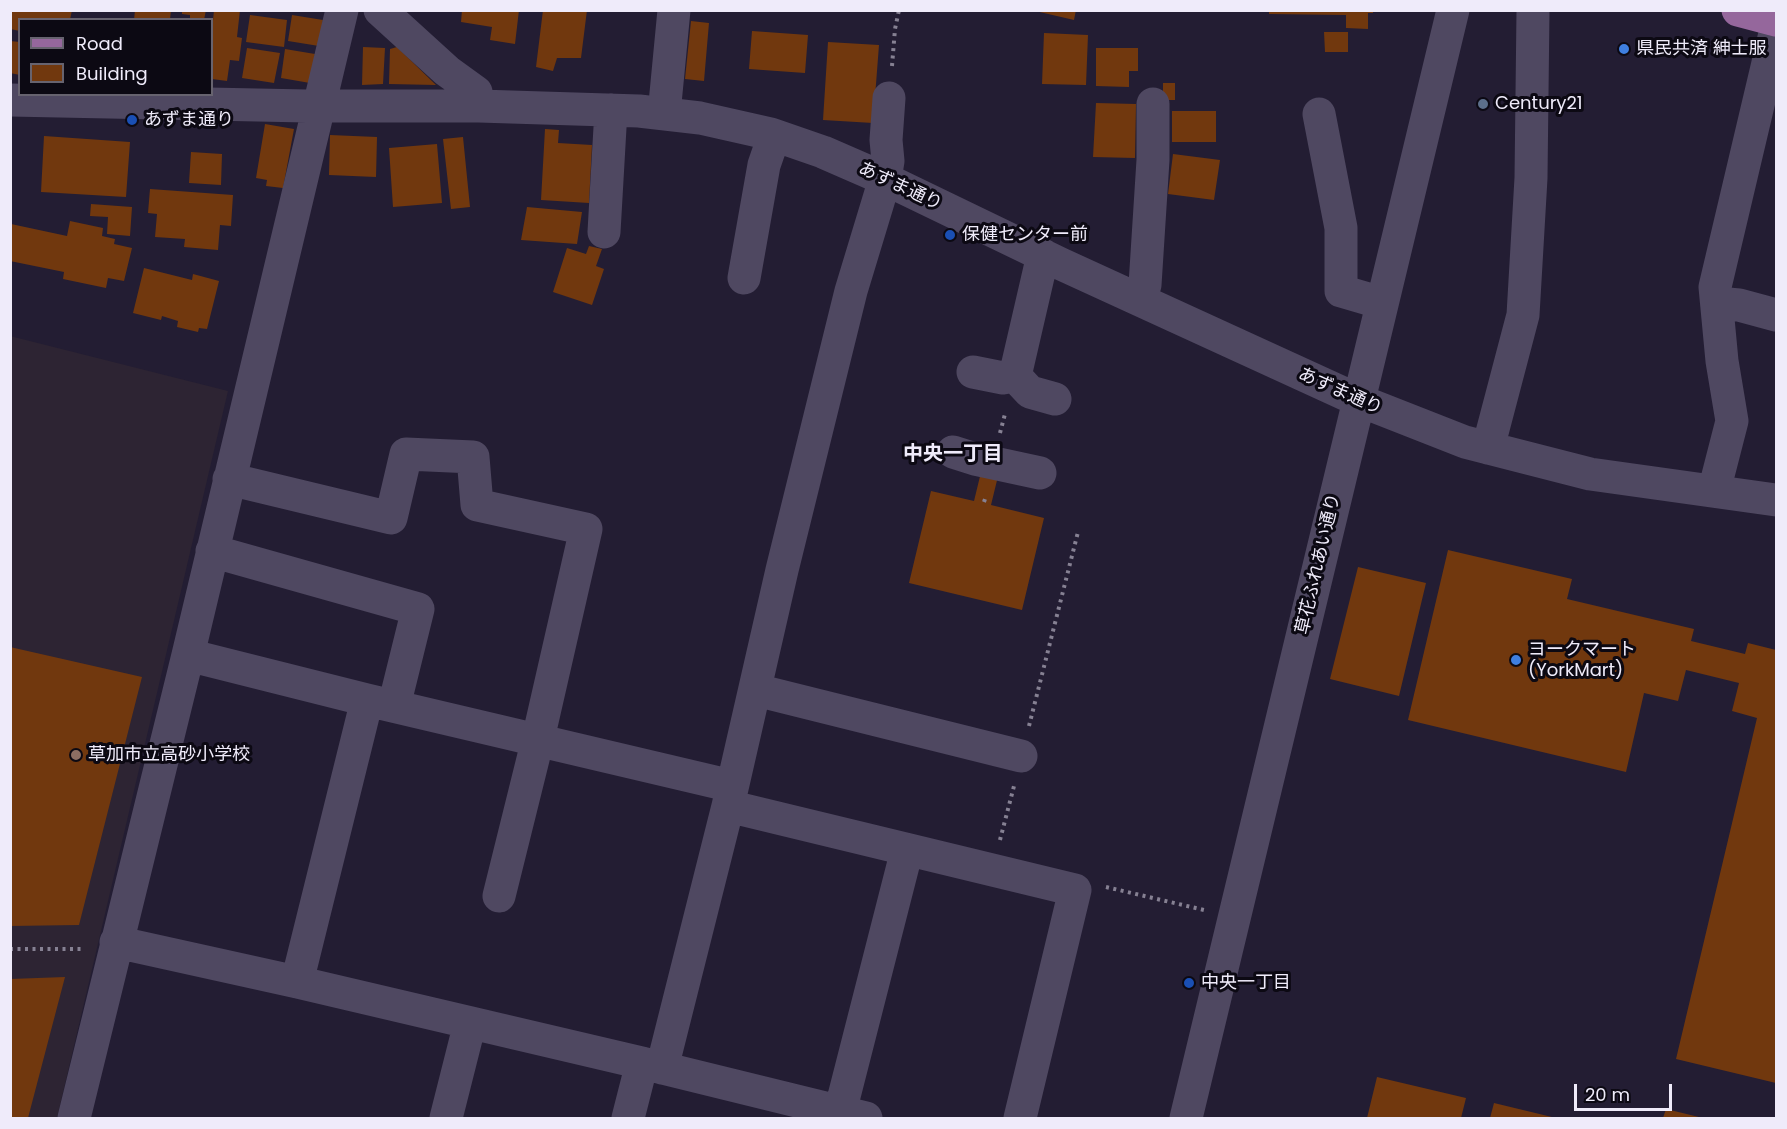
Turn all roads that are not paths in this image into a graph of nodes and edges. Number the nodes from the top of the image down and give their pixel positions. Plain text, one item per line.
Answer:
1 (342, 10) edge
2 (380, 10) edge
3 (674, 10) edge
4 (1453, 10) edge
5 (1533, 10) edge
6 (1738, 10) edge
7 (1776, 20) edge
8 (1776, 29) edge
9 (889, 98) road end
10 (10, 100) edge
11 (1153, 104) dead end
12 (321, 106) junction
13 (479, 106) junction
14 (611, 110) junction
15 (664, 114) junction
16 (1319, 114) dead end
17 (774, 136) junction
18 (885, 179) junction
19 (604, 232) dead end
20 (1043, 255) junction
21 (744, 278) dead end
22 (1140, 299) junction
23 (1382, 303) junction
24 (1717, 303) junction
25 (1776, 315) edge
26 (973, 372) dead end
27 (1015, 376) junction
28 (1055, 399) dead end
29 (1358, 400) junction
30 (1488, 448) junction
31 (953, 452) dead end
32 (1040, 473) dead end
33 (228, 479) junction
34 (1714, 491) junction
35 (1776, 500) edge
36 (212, 551) junction
37 (188, 656) junction
38 (756, 690) junction
39 (380, 703) junction
40 (538, 739) junction
41 (1021, 756) road end
42 (730, 796) junction
43 (907, 850) junction
44 (499, 896) dead end
45 (103, 945) junction
46 (297, 982) junction
47 (470, 1023) junction
48 (652, 1065) junction
49 (802, 1111) edge
50 (853, 1115) edge
51 (74, 1119) edge
52 (446, 1119) edge
53 (628, 1119) edge
54 (1020, 1119) edge
55 (1186, 1119) edge

1 - 12 street
2 - 13 street
3 - 15 street
4 - 23 street, 草花ふれあい通り
5 - 30 street
6 - 7 main road
8 - 24 street
9 - 18 street
10 - 12 street, あずま通り
11 - 22 street
12 - 13 street, あずま通り
12 - 33 street
13 - 14 street, あずま通り
14 - 15 street, あずま通り
14 - 19 street
15 - 17 street, あずま通り
16 - 23 street
17 - 18 street, あずま通り
17 - 21 street
18 - 20 street, あずま通り
18 - 38 street
20 - 22 street, あずま通り
20 - 27 street
22 - 29 street, あずま通り
23 - 29 street, 草花ふれあい通り
24 - 25 street
24 - 34 street
26 - 27 street
27 - 28 street
29 - 30 street, あずま通り
29 - 55 street, 草花ふれあい通り
30 - 34 street, あずま通り
31 - 32 street
33 - 36 street
33 - 40 street
34 - 35 street, あずま通り
36 - 37 street
36 - 39 street
37 - 39 street
37 - 45 street
38 - 41 street
38 - 42 street
39 - 40 street
39 - 46 street
40 - 42 street
40 - 44 street
42 - 43 street
42 - 48 street
43 - 50 street
43 - 54 street
45 - 46 street
45 - 51 street
46 - 47 street
47 - 48 street
47 - 52 street
48 - 49 street
48 - 53 street
49 - 50 street

